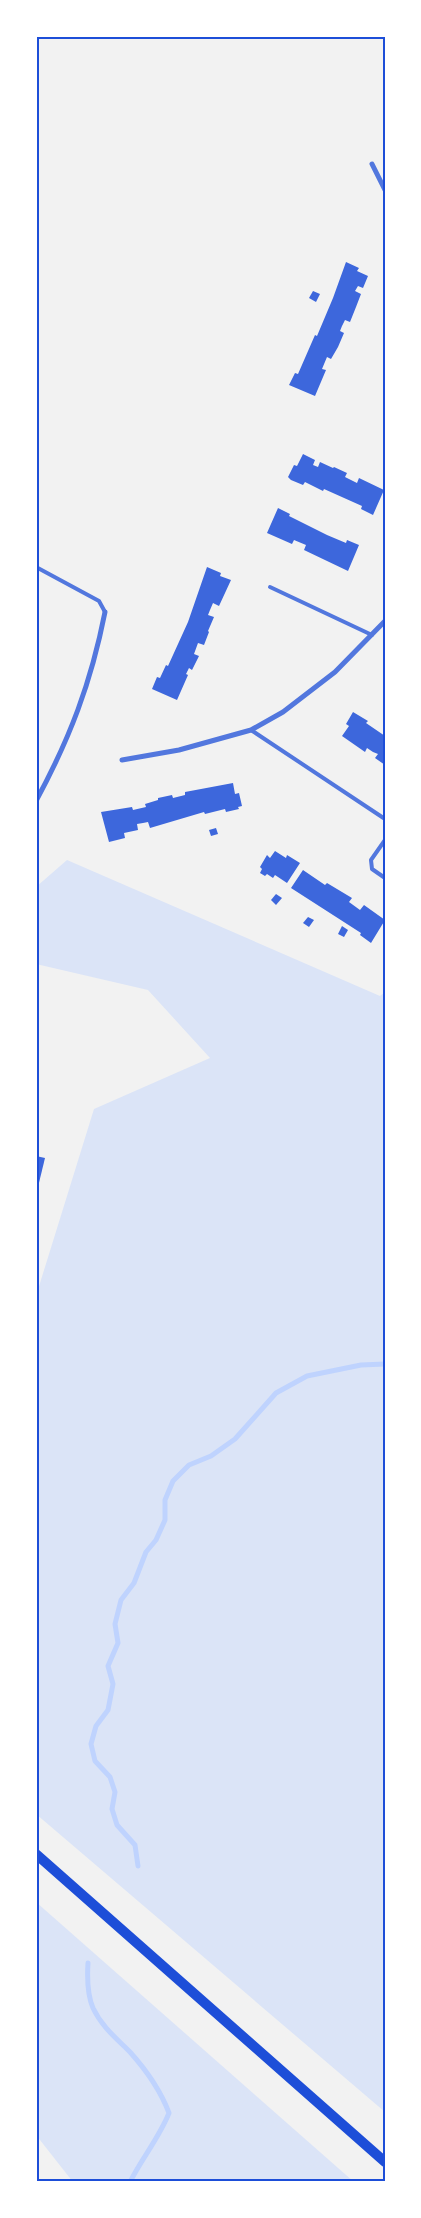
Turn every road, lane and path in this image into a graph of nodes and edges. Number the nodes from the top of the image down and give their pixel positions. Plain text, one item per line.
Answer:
1 (372, 164) dead end
2 (385, 190) edge
3 (36, 567) edge
4 (270, 587) dead end
5 (105, 612) joint
6 (385, 621) edge
7 (372, 635) junction
8 (251, 730) junction
9 (122, 760) dead end
10 (36, 801) edge
11 (385, 820) edge
12 (385, 840) edge
13 (385, 878) edge
14 (36, 1854) edge
15 (385, 2162) edge

1 - 2 street
3 - 5 lane
4 - 7 lane
5 - 10 street
6 - 7 street
7 - 8 street
8 - 9 street
8 - 11 lane
12 - 13 lane
14 - 15 main road

